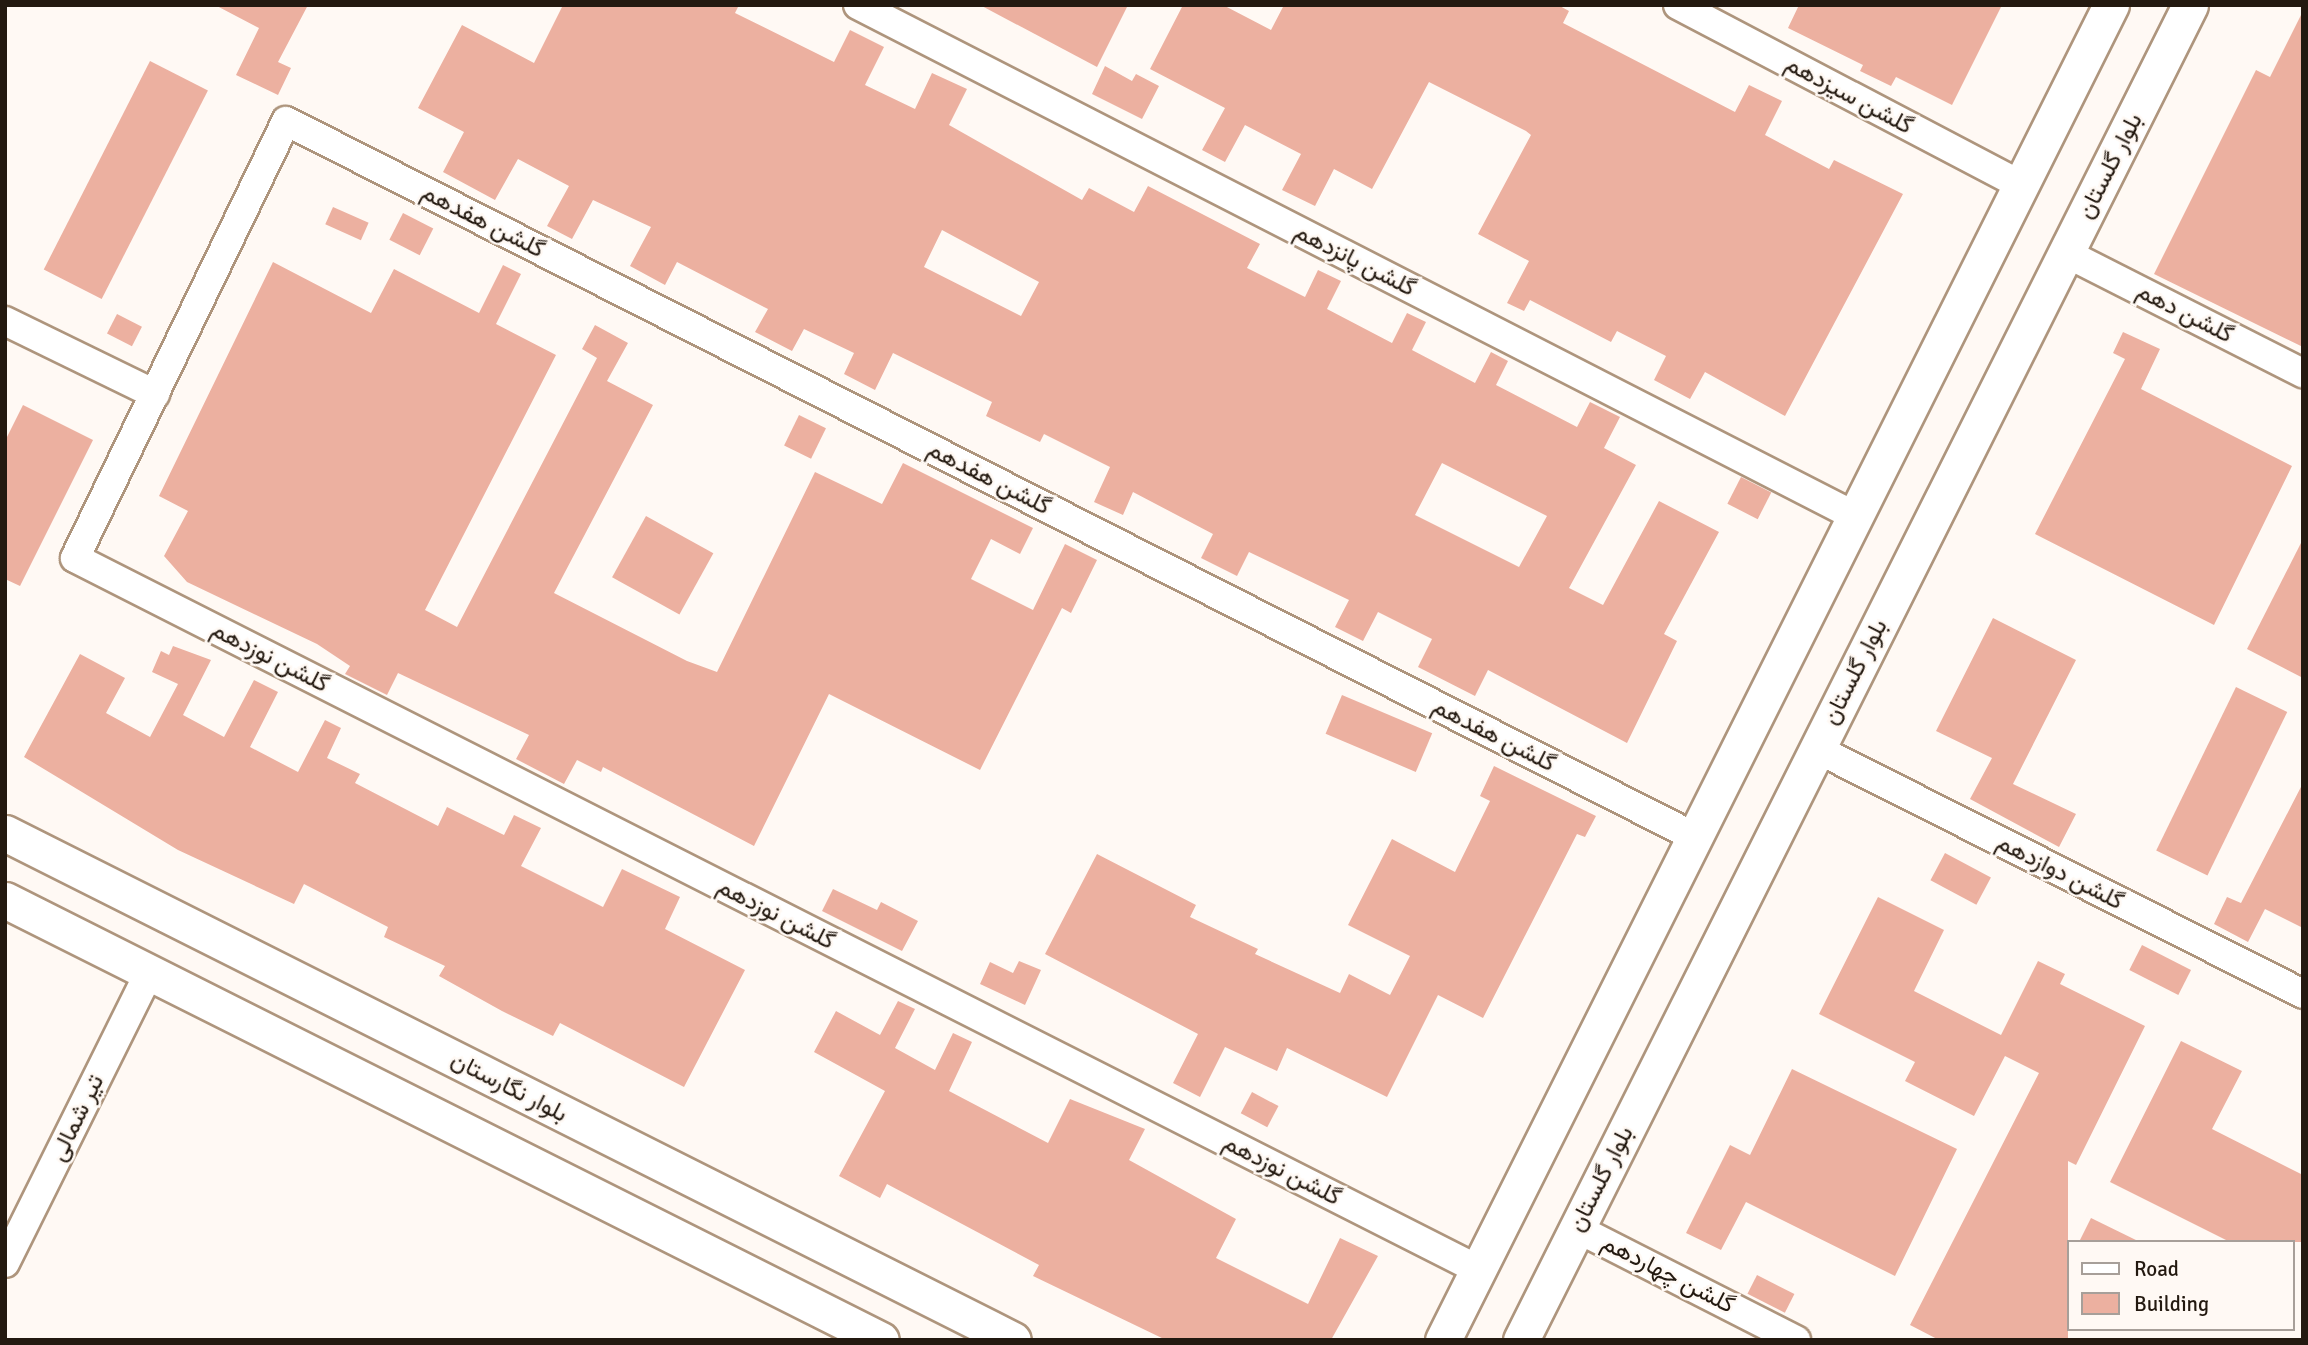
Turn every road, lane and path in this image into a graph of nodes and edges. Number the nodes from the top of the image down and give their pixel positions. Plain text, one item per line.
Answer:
1 (858, 5) edge
2 (1678, 5) edge
3 (2111, 5) edge
4 (2190, 5) edge
5 (2021, 185) junction
6 (2066, 253) junction
7 (5, 321) edge
8 (2303, 373) edge
9 (155, 394) junction
10 (1853, 515) junction
11 (1816, 749) junction
12 (5, 833) edge
13 (1691, 835) junction
14 (5, 900) edge
15 (149, 973) junction
16 (2303, 994) edge
17 (1576, 1228) junction
18 (5, 1263) edge
19 (1477, 1269) junction
20 (881, 1340) edge
21 (1013, 1340) edge
22 (1443, 1340) edge
23 (1521, 1340) edge
24 (1796, 1340) edge

1 - 10 street, گلشن پانزدهم
2 - 5 street, گلشن سیزدهم
3 - 5 street
4 - 6 street, بلوار گلستان
5 - 10 street
6 - 8 street, گلشن دهم
6 - 11 street, بلوار گلستان
7 - 9 street
9 - 13 street, گلشن هفدهم
9 - 19 street, گلشن نوزدهم
10 - 13 street
11 - 16 street, گلشن دوازدهم
11 - 17 street, بلوار گلستان
12 - 21 street, بلوار نگارستان
13 - 19 street
14 - 15 street
15 - 18 street, تیر شمالی
15 - 20 street
17 - 23 street, بلوار گلستان
17 - 24 street, گلشن چهاردهم
19 - 22 street

